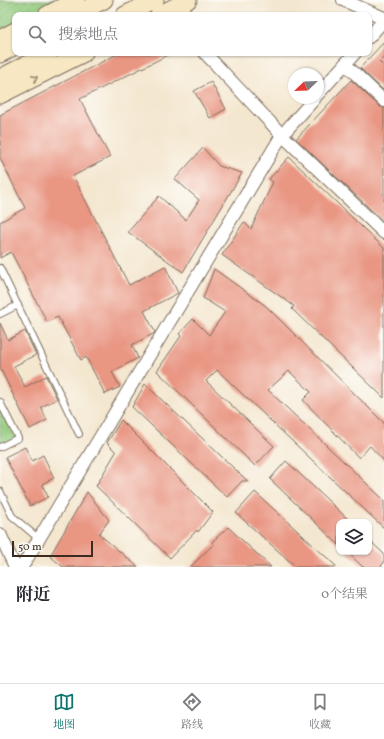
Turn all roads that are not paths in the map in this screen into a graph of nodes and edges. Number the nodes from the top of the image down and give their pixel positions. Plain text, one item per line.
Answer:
1 (76, 0) edge
2 (104, 0) edge
3 (155, 0) edge
4 (188, 0) edge
5 (343, 0) edge
6 (168, 10) edge
7 (53, 12) edge
8 (81, 12) edge
9 (131, 12) edge
10 (369, 12) edge
11 (372, 13) edge
12 (384, 19) edge
13 (12, 33) edge
14 (372, 33) edge
15 (0, 39) edge
16 (12, 48) edge
17 (0, 54) edge
18 (43, 56) edge
19 (78, 56) edge
20 (208, 56) edge
21 (352, 56) edge
22 (345, 64) junction
23 (0, 78) edge
24 (324, 87) edge
25 (0, 95) edge
26 (384, 100) edge
27 (310, 104) edge
28 (282, 134) junction
29 (384, 233) edge
30 (0, 268) edge
31 (18, 305) junction
32 (0, 314) edge
33 (0, 402) edge
34 (79, 434) dead end
35 (0, 447) edge
36 (0, 491) edge
37 (0, 534) edge
38 (39, 539) junction
39 (15, 567) edge
40 (22, 567) edge

1 - 7 street
2 - 8 street
3 - 9 street
4 - 6 street
5 - 10 street
11 - 12 street
12 - 14 street
13 - 15 street
16 - 17 street
18 - 23 street
25 -> 19 street
20 - 28 street
21 - 22 street
22 - 24 street
22 - 26 street
27 - 28 street
28 - 29 street
28 - 38 street
30 - 31 lane
31 - 32 lane
31 - 34 lane
33 - 35 lane
36 - 38 lane
37 - 39 street
38 - 40 street

